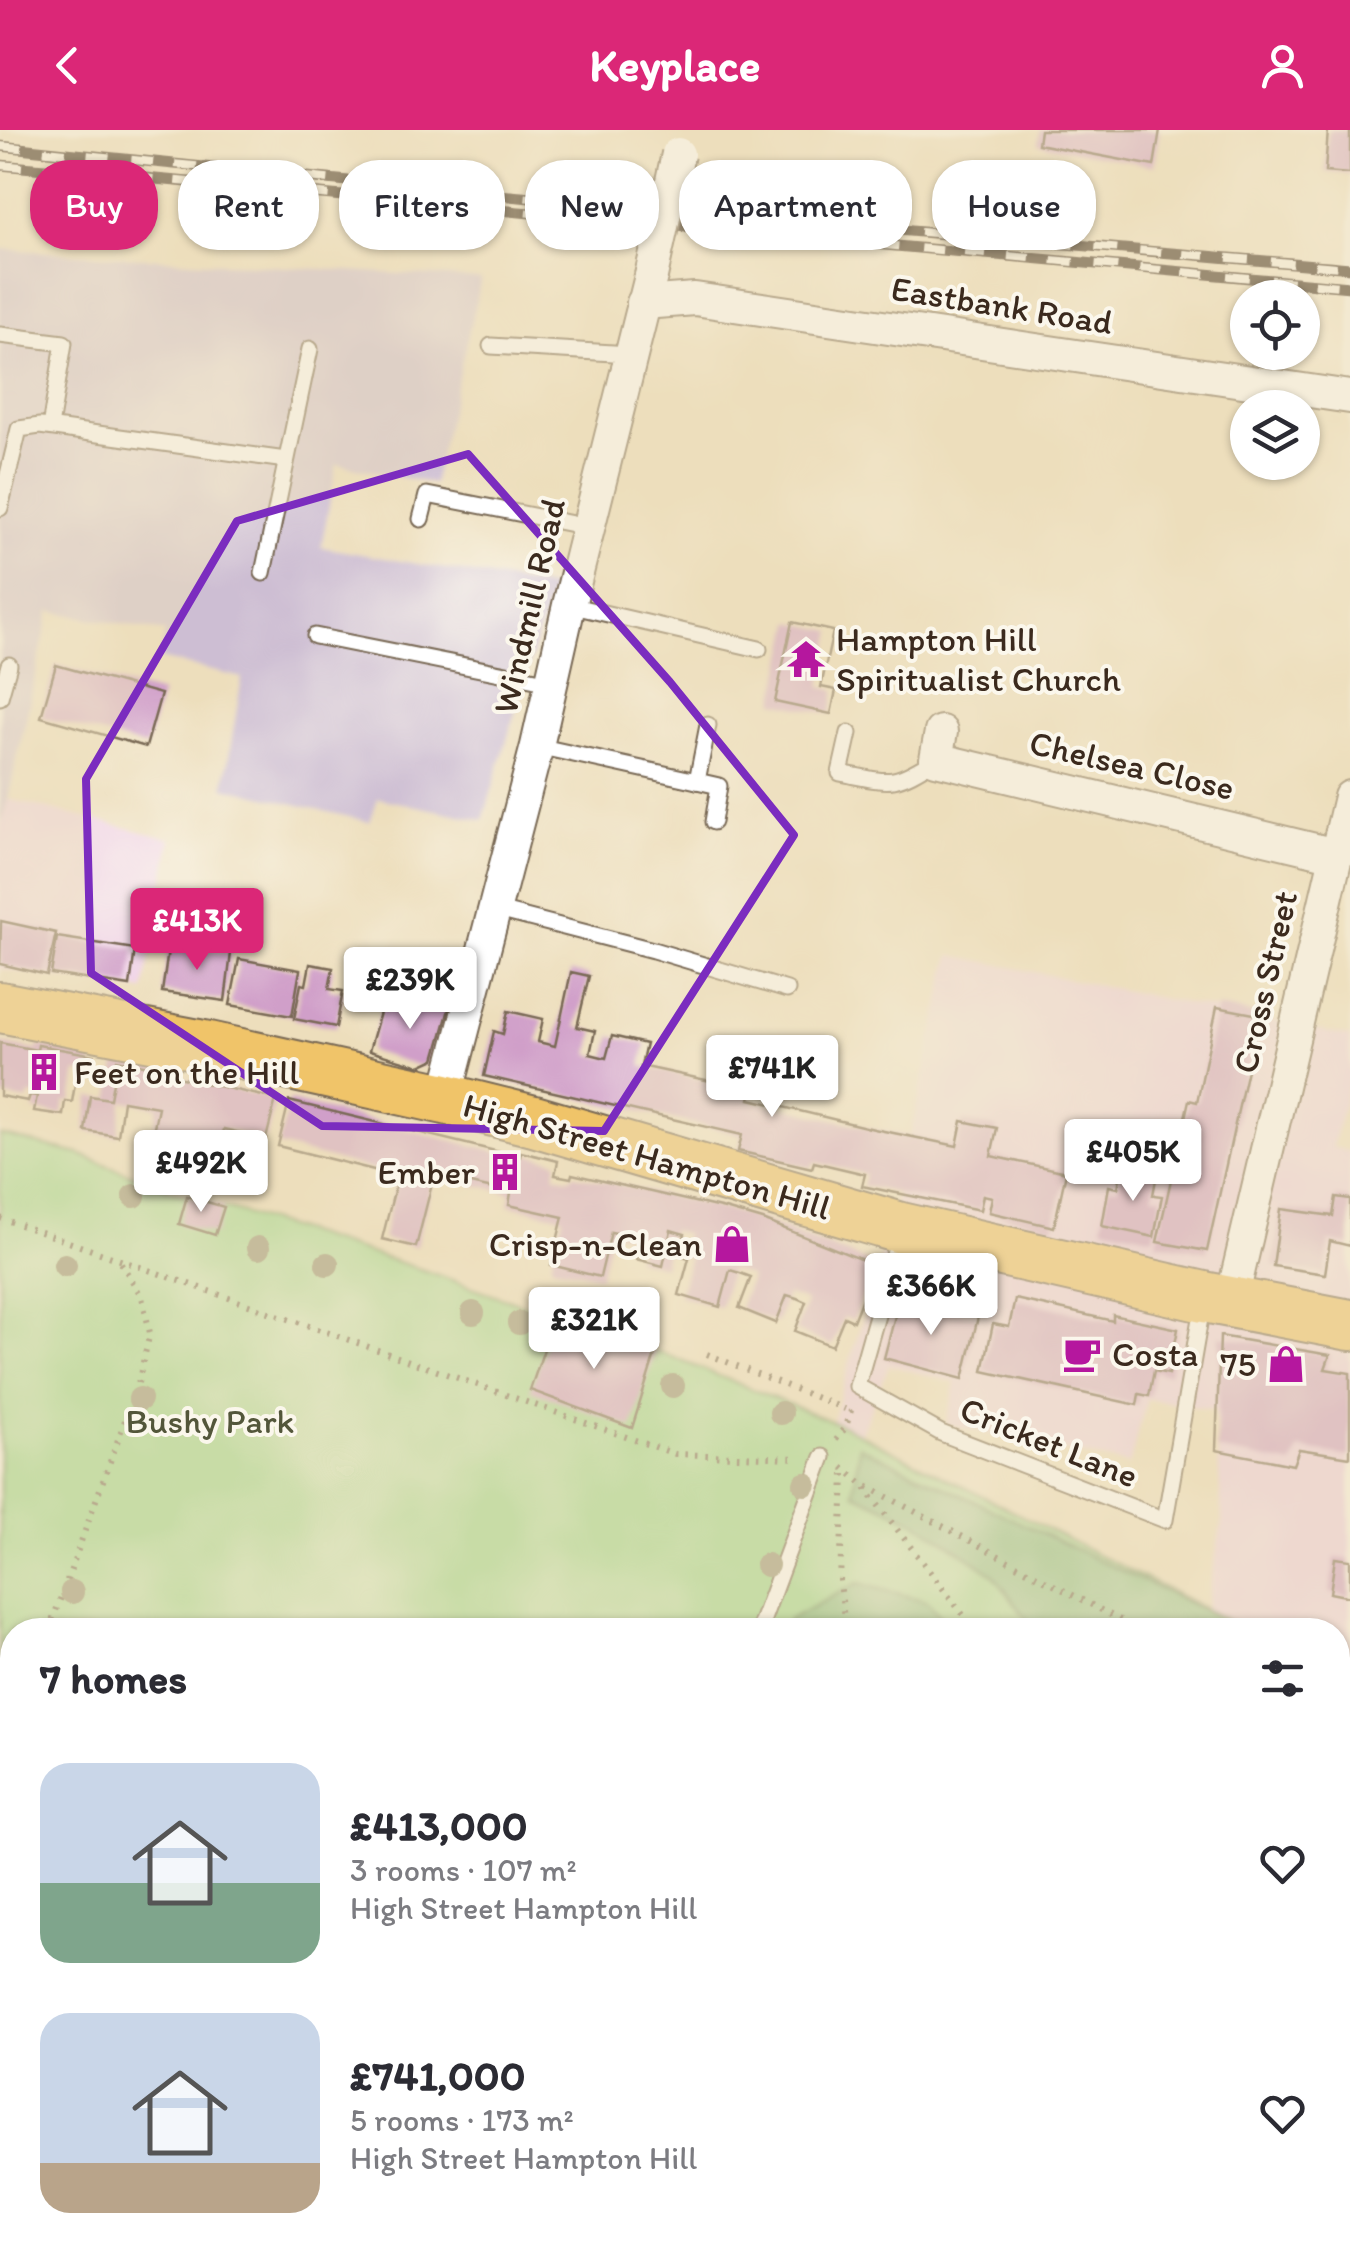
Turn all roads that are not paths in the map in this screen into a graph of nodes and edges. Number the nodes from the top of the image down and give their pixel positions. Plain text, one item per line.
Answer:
1 (681, 142) edge
2 (647, 290) junction
3 (0, 335) edge
4 (491, 346) dead end
5 (310, 349) dead end
6 (631, 354) junction
7 (1350, 398) edge
8 (50, 427) junction
9 (286, 460) junction
10 (0, 508) edge
11 (422, 519) dead end
12 (588, 528) junction
13 (263, 573) dead end
14 (569, 605) junction
15 (315, 636) dead end
16 (759, 649) dead end
17 (9, 665) dead end
18 (551, 683) junction
19 (0, 697) edge
20 (708, 725) dead end
21 (850, 733) dead end
22 (537, 746) junction
23 (938, 746) joint
24 (697, 781) junction
25 (1350, 797) edge
26 (713, 822) dead end
27 (1336, 855) junction
28 (494, 909) junction
29 (787, 990) dead end
30 (0, 1007) edge
31 (445, 1099) junction
32 (902, 1228) junction
33 (1218, 1300) junction
34 (1350, 1324) edge
35 (823, 1457) road end
36 (763, 1618) edge

1 - 2 street, Windmill Road, bridge
2 - 6 street, Windmill Road
2 - 7 street, Eastbank Road
3 - 8 lane
4 - 6 lane
5 - 9 lane
6 - 12 street, Windmill Road
8 - 9 lane
8 - 10 lane
9 - 13 lane
11 - 12 lane
12 - 14 street, Windmill Road
14 - 16 lane
14 - 18 street, Windmill Road
15 - 18 lane
17 - 19 lane
18 - 22 street, Windmill Road
20 - 24 lane
21 - 23 lane
22 - 24 lane
22 - 28 street, Windmill Road
23 - 27 street, Chelsea Close
24 - 26 lane
25 - 27 street, Cross Street
27 - 33 street, Cross Street
28 - 29 lane
28 - 31 street, Windmill Road
30 - 31 main road, High Street Hampton Hill
31 - 32 main road, High Street Hampton Hill
32 - 33 main road, High Street Hampton Hill
32 - 33 lane, Cricket Lane
33 - 34 main road, High Street Hampton Hill
35 - 36 lane

